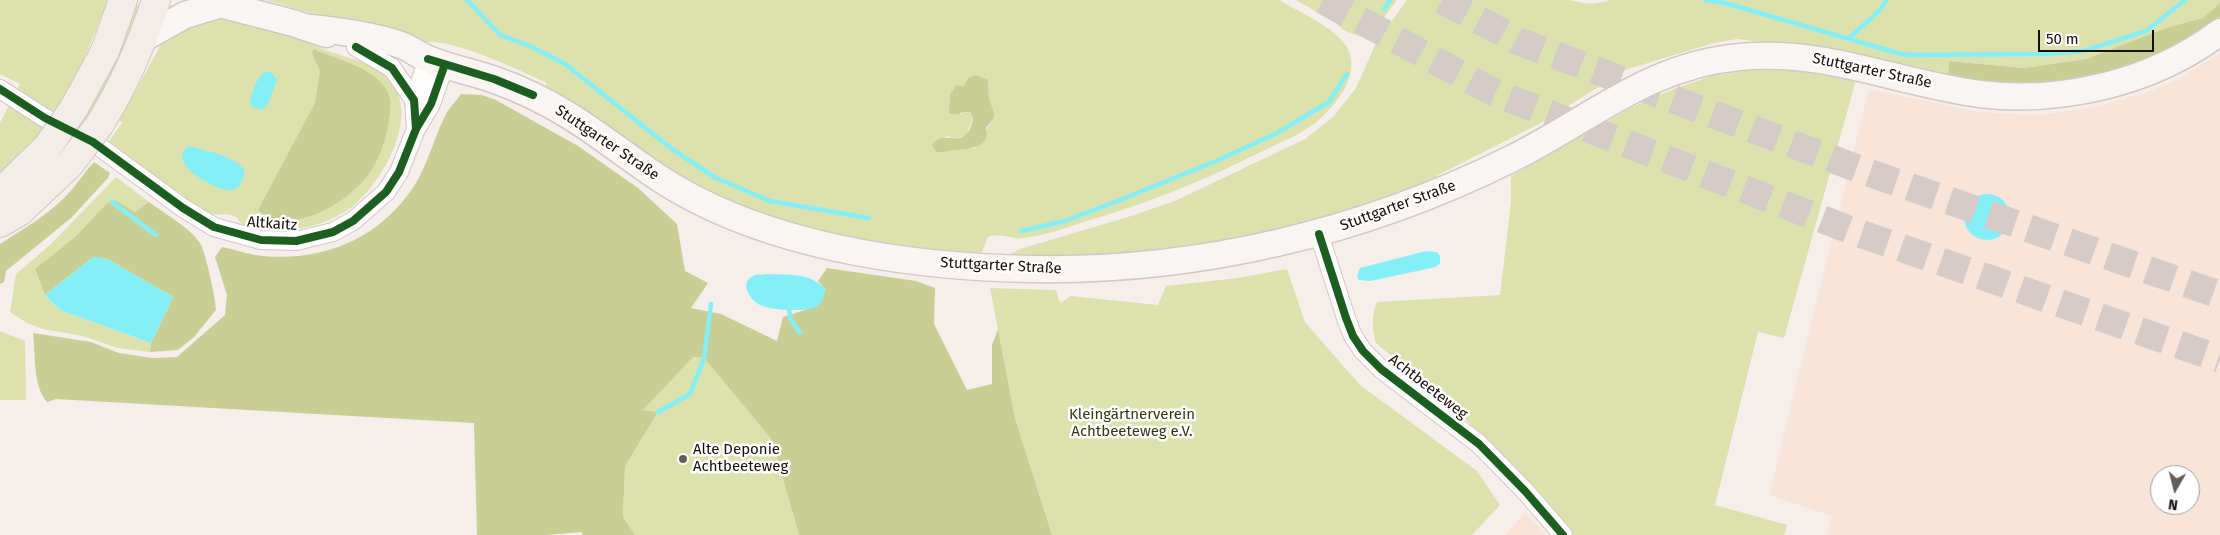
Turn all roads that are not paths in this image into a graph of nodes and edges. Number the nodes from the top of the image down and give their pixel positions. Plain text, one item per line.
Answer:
1 (123, 0) edge
2 (156, 0) edge
3 (214, 1) edge
4 (311, 28) junction
5 (2220, 32) edge
6 (142, 39) junction
7 (356, 47) junction
8 (437, 62) junction
9 (0, 89) edge
10 (414, 100) junction
11 (0, 103) edge
12 (45, 118) junction
13 (416, 129) junction
14 (0, 192) edge
15 (0, 224) edge
16 (1319, 234) junction
17 (1563, 535) edge

1 - 14 main road, bridge
2 - 6 main road
3 - 4 main road, Stuttgarter Straße
3 - 6 main road
4 - 7 main road, Stuttgarter Straße
4 - 8 main road, Stuttgarter Straße
5 - 16 main road, Stuttgarter Straße
6 - 15 main road, bridge
7 - 8 main road, Stuttgarter Straße
7 - 10 street, Altkaitz
8 - 10 street, Altkaitz
8 - 13 street, Altkaitz
8 - 16 main road, Stuttgarter Straße
9 - 12 street, Altkaitz
10 - 13 street, Altkaitz
11 - 12 street, Altkaitz
12 - 13 street, Altkaitz
16 - 17 street, Achtbeeteweg

